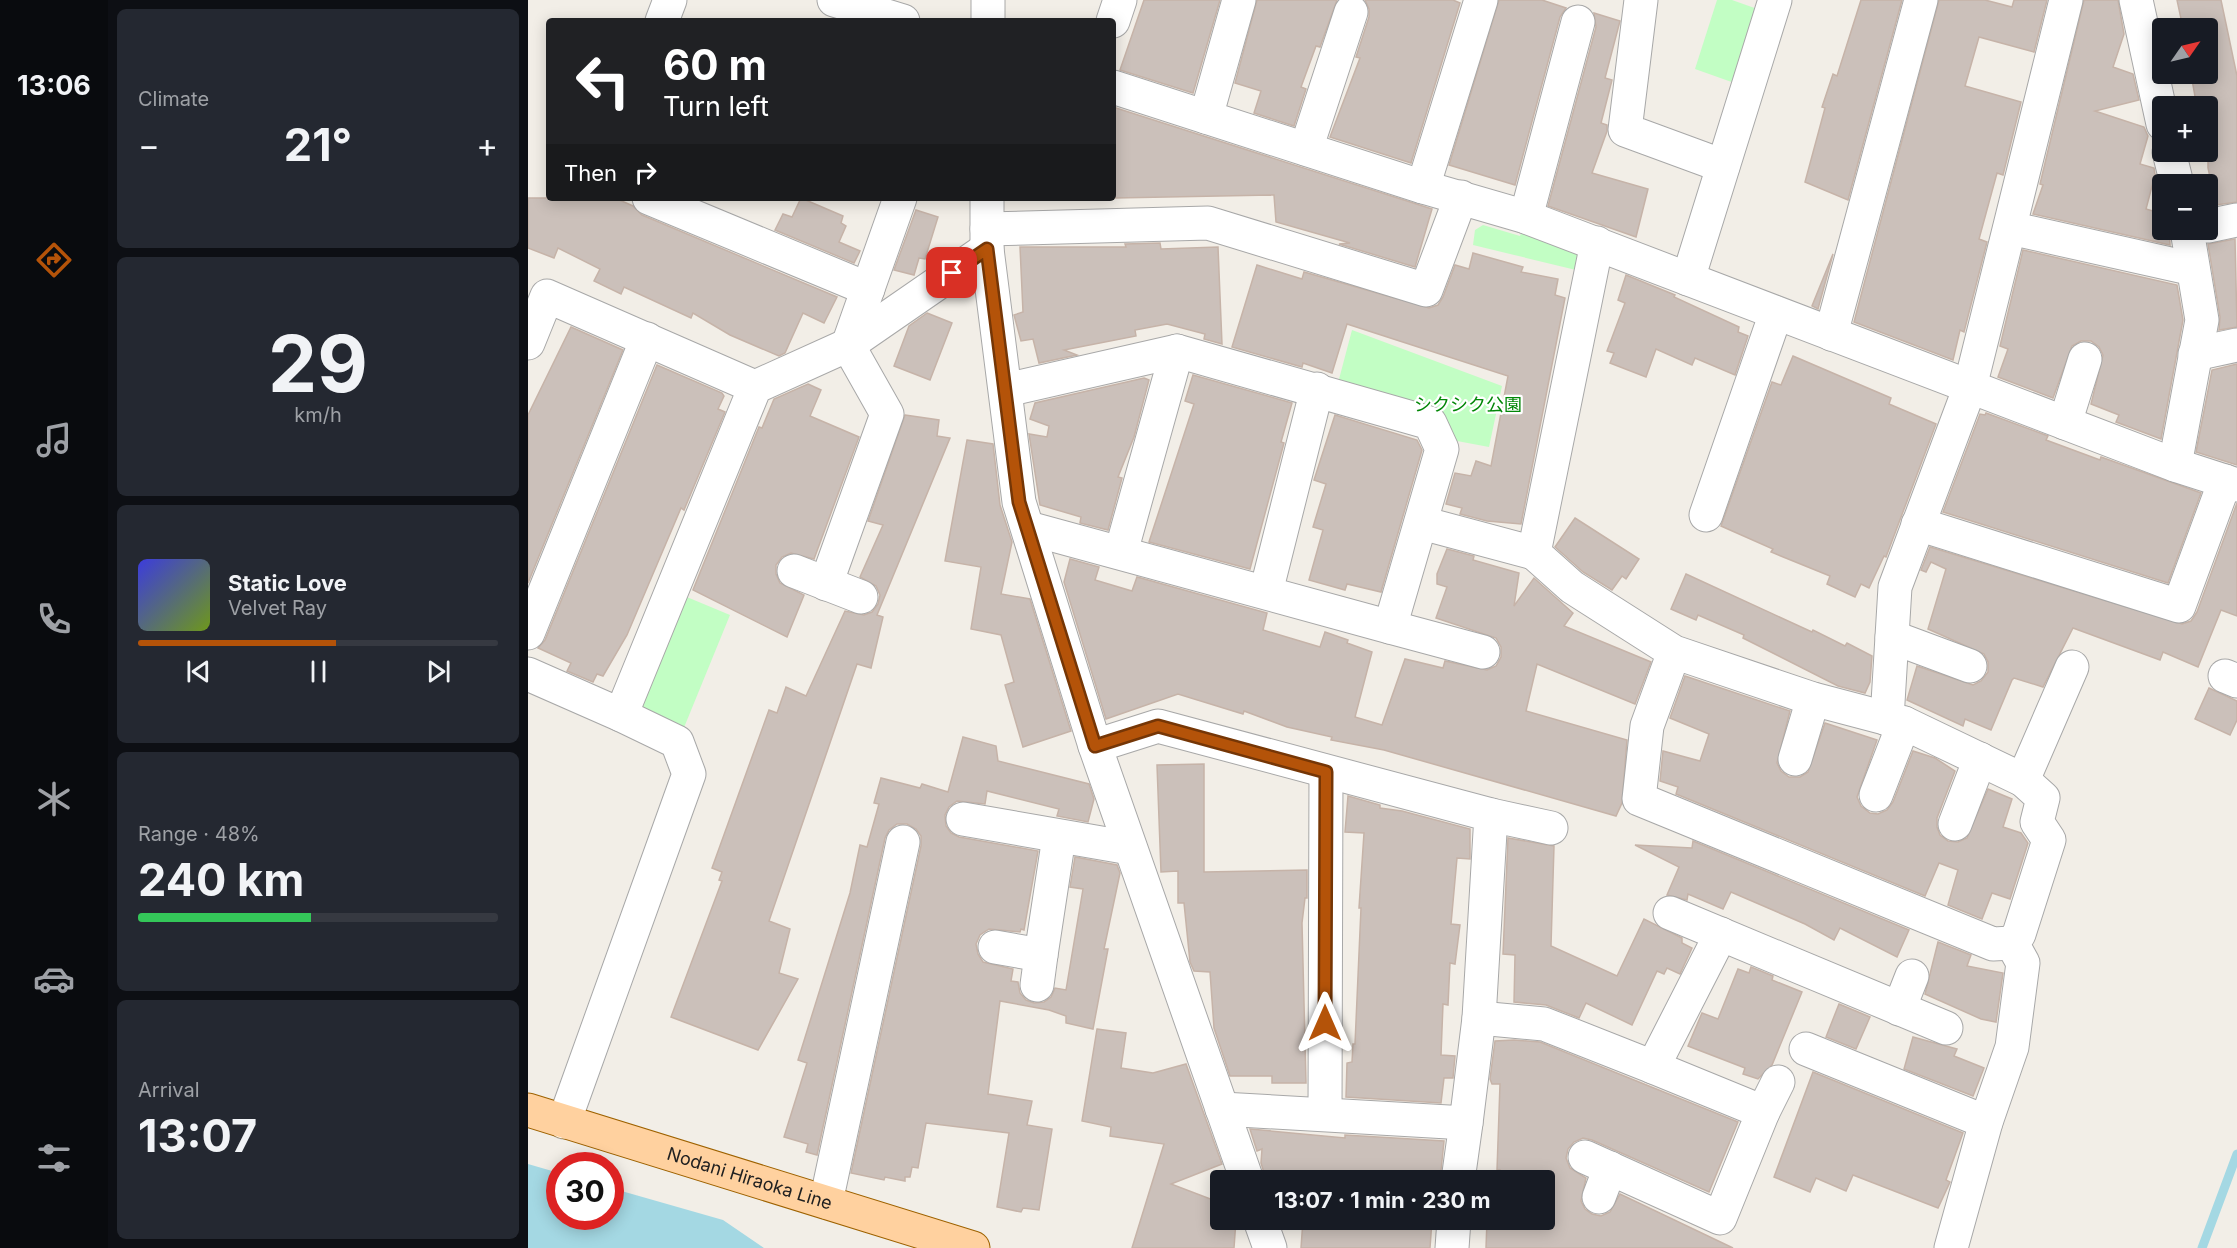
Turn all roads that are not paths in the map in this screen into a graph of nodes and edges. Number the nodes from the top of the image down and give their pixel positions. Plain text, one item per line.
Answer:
1 (670, 0) edge
2 (834, 0) edge
3 (988, 0) edge
4 (1120, 0) edge
5 (1239, 0) edge
6 (1481, 0) edge
7 (1641, 0) edge
8 (1775, 0) edge
9 (1921, 0) edge
10 (2066, 0) edge
11 (2136, 0) edge
12 (1352, 12) dead end
13 (663, 18) edge
14 (893, 18) edge
15 (988, 18) edge
16 (1114, 18) edge
17 (1578, 22) dead end
18 (1116, 88) edge
19 (2157, 96) edge
20 (1206, 117) junction
21 (1306, 149) junction
22 (1724, 166) junction
23 (1423, 187) junction
24 (1461, 197) junction
25 (899, 201) edge
26 (649, 207) edge
27 (1526, 217) junction
28 (2237, 220) edge
29 (2218, 224) edge
30 (987, 225) edge
31 (2010, 228) junction
32 (2189, 240) edge
33 (1597, 243) junction
34 (2193, 269) junction
35 (1688, 279) junction
36 (868, 289) junction
37 (538, 292) edge
38 (1776, 313) junction
39 (1831, 334) junction
40 (647, 339) junction
41 (528, 343) edge
42 (848, 345) junction
43 (2237, 345) edge
44 (1177, 351) junction
45 (2195, 354) junction
46 (2085, 359) dead end
47 (755, 387) junction
48 (1970, 387) junction
49 (1317, 389) junction
50 (1006, 390) junction
51 (2065, 423) junction
52 (2175, 465) junction
53 (2231, 483) edge
54 (1706, 515) dead end
55 (1422, 523) junction
56 (1918, 524) junction
57 (1028, 528) junction
58 (1121, 552) junction
59 (1534, 553) junction
60 (794, 571) dead end
61 (826, 584) junction
62 (1266, 592) junction
63 (861, 597) dead end
64 (1390, 627) junction
65 (528, 633) edge
66 (1892, 637) junction
67 (1483, 652) dead end
68 (1674, 652) junction
69 (1970, 666) dead end
70 (2072, 667) dead end
71 (528, 674) edge
72 (1813, 699) junction
73 (621, 715) junction
74 (1896, 721) junction
75 (1095, 746) junction
76 (1795, 759) dead end
77 (1980, 759) junction
78 (1326, 772) junction
79 (2023, 780) junction
80 (1876, 795) dead end
81 (1491, 815) junction
82 (963, 819) dead end
83 (1955, 824) dead end
84 (1551, 828) dead end
85 (1059, 837) junction
86 (903, 842) dead end
87 (1130, 848) junction
88 (1670, 913) dead end
89 (1721, 934) junction
90 (2012, 943) junction
91 (994, 947) dead end
92 (1912, 976) dead end
93 (1899, 1009) junction
94 (1479, 1018) junction
95 (1946, 1028) dead end
96 (1806, 1049) dead end
97 (1653, 1067) junction
98 (1778, 1082) dead end
99 (1222, 1109) junction
100 (528, 1110) edge
101 (1763, 1112) junction
102 (1325, 1114) junction
103 (564, 1122) junction
104 (1986, 1122) junction
105 (1466, 1123) junction
106 (1243, 1170) edge
107 (1459, 1170) edge
108 (1598, 1174) dead end
109 (826, 1202) junction
110 (1264, 1230) edge
111 (1453, 1230) edge
112 (917, 1240) edge
113 (973, 1248) edge
114 (1270, 1248) edge
115 (1452, 1248) edge
116 (1951, 1248) edge

1 - 13 street
2 - 14 street
3 - 15 street
4 - 16 street
5 - 20 street
6 - 23 street
7 - 22 street
8 - 22 street
9 - 39 street
10 - 31 street
11 - 19 street
12 - 21 street
17 - 27 street
18 - 20 street
20 - 21 street
21 - 23 street
22 - 35 street
23 - 24 street
24 - 27 street
24 - 30 street
25 - 36 street
26 - 36 street
27 - 33 street
28 - 29 street
30 - 42 street
30 - 50 street
31 - 34 street
31 - 48 street
32 - 34 street
33 - 35 street
33 - 59 street
34 - 45 street
35 - 38 street
36 - 42 street
37 - 40 street
37 - 41 street
38 - 39 street
38 - 54 street
39 - 48 street
40 - 47 street
40 - 65 street
42 - 47 street
42 - 61 street
43 - 45 street
44 - 49 street
44 - 50 street
44 - 58 street
45 - 52 street
46 - 51 street
47 - 73 street
48 - 51 street
48 - 56 street
49 - 55 street
49 - 62 street
50 - 57 street
51 - 52 street
52 - 53 street
53 - 56 street
55 - 59 street
55 - 64 street
56 - 66 street
57 - 58 street
57 - 75 street
58 - 62 street
59 - 68 street
60 - 61 street
61 - 63 street
62 - 64 street
64 - 67 street
66 - 69 street
66 - 74 street
68 - 72 street
68 - 90 street
70 - 79 street
71 - 73 street
72 - 74 street
72 - 76 street
73 - 103 street
74 - 77 street
74 - 80 street
75 - 78 street
75 - 87 street
77 - 79 street
77 - 83 street
78 - 81 street
78 - 102 street
79 - 90 street
81 - 84 street
81 - 94 street
82 - 85 street
85 - 87 street
85 - 91 street
86 - 109 street
87 - 99 street
88 - 89 street
89 - 93 street
89 - 97 street
90 - 104 street
92 - 93 street
93 - 95 street
94 - 97 street
94 - 105 street
96 - 104 street
97 - 101 street
98 - 101 street
99 - 102 street
99 - 106 street
100 - 103 main road, Nodani Hiraoka Line
101 - 108 street
102 - 105 street
103 - 109 main road, Nodani Hiraoka Line
104 - 116 street
105 - 107 street
109 - 112 main road, Nodani Hiraoka Line
110 - 114 street
111 - 115 street
112 - 113 main road, Nodani Hiraoka Line

